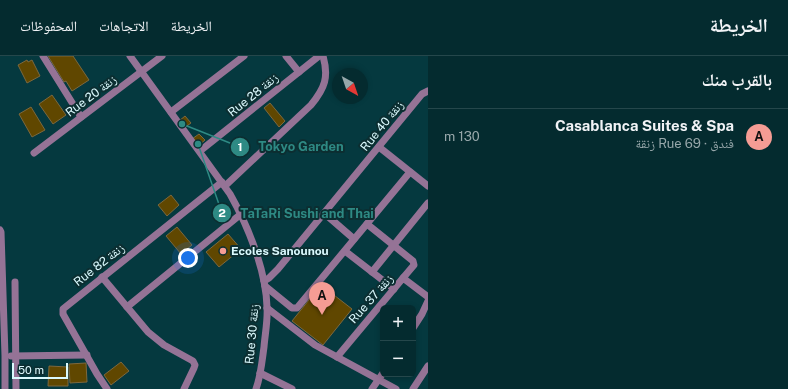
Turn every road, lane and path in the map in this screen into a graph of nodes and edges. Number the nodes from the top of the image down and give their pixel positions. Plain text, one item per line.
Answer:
1 (43, 56) edge
2 (130, 56) edge
3 (162, 56) edge
4 (244, 56) edge
5 (286, 56) edge
6 (319, 56) edge
7 (323, 56) edge
8 (141, 72) junction
9 (299, 72) junction
10 (425, 92) edge
11 (171, 112) junction
12 (80, 117) junction
13 (379, 147) junction
14 (200, 151) junction
15 (34, 153) dead end
16 (410, 172) junction
17 (223, 184) junction
18 (428, 186) edge
19 (428, 203) edge
20 (324, 213) junction
21 (241, 214) junction
22 (367, 224) junction
23 (0, 230) edge
24 (354, 239) junction
25 (394, 245) junction
26 (345, 251) junction
27 (372, 272) junction
28 (102, 277) junction
29 (403, 278) junction
30 (15, 282) dead end
31 (264, 283) junction
32 (394, 288) junction
33 (428, 297) edge
34 (428, 301) edge
35 (127, 307) junction
36 (267, 308) junction
37 (416, 323) edge
38 (87, 355) junction
39 (5, 356) junction
40 (16, 356) junction
41 (337, 357) junction
42 (428, 366) edge
43 (260, 373) junction
44 (380, 377) edge
45 (378, 380) junction
46 (5, 389) edge
47 (16, 389) edge
48 (107, 389) edge
49 (184, 389) edge
50 (256, 389) edge
51 (292, 389) edge
52 (372, 389) edge
53 (396, 389) edge
54 (413, 389) edge

1 - 12 street
2 - 8 street, Rue 30 زنقة
3 - 8 street, Rue 20 زنقة
4 - 11 street
5 - 9 street
6 - 9 street, Rue 28 زنقة
7 - 17 street, Rue 82 زنقة
8 - 11 street, Rue 30 زنقة
8 - 12 street, Rue 20 زنقة
9 - 14 street, Rue 28 زنقة
10 - 13 street, Rue 40 زنقة
11 - 14 street, Rue 30 زنقة
12 - 15 street, Rue 20 زنقة
13 - 16 street
13 - 20 street, Rue 40 زنقة
14 - 17 street, Rue 30 زنقة
16 - 18 street
16 - 22 street
17 - 21 street, Rue 30 زنقة
17 - 28 street, Rue 82 زنقة
19 - 25 street
20 - 24 street
20 - 31 street, Rue 40 زنقة
21 - 31 street, Rue 30 زنقة
21 - 35 street
22 - 24 street
22 - 25 street
23 - 39 street
24 - 26 street
25 - 27 street
25 - 29 street
26 - 27 street
26 - 31 street
27 - 32 street
28 - 35 street
28 - 38 street, Rue 82 زنقة
29 - 32 street, Rue 37 زنقة
29 - 33 street, Rue 37 زنقة
30 - 40 street
31 - 36 street, Rue 30 زنقة
32 - 41 street, Rue 37 زنقة
34 - 37 street
35 - 49 street
36 - 41 street
36 - 43 street, Rue 30 زنقة
38 - 40 street
38 - 48 street, Rue 82 زنقة
39 - 40 street
39 - 46 street
40 - 47 street
41 - 45 street
42 - 54 street
43 - 50 street, Rue 30 زنقة
43 - 51 street
44 - 45 street
45 - 52 street
45 - 53 street

